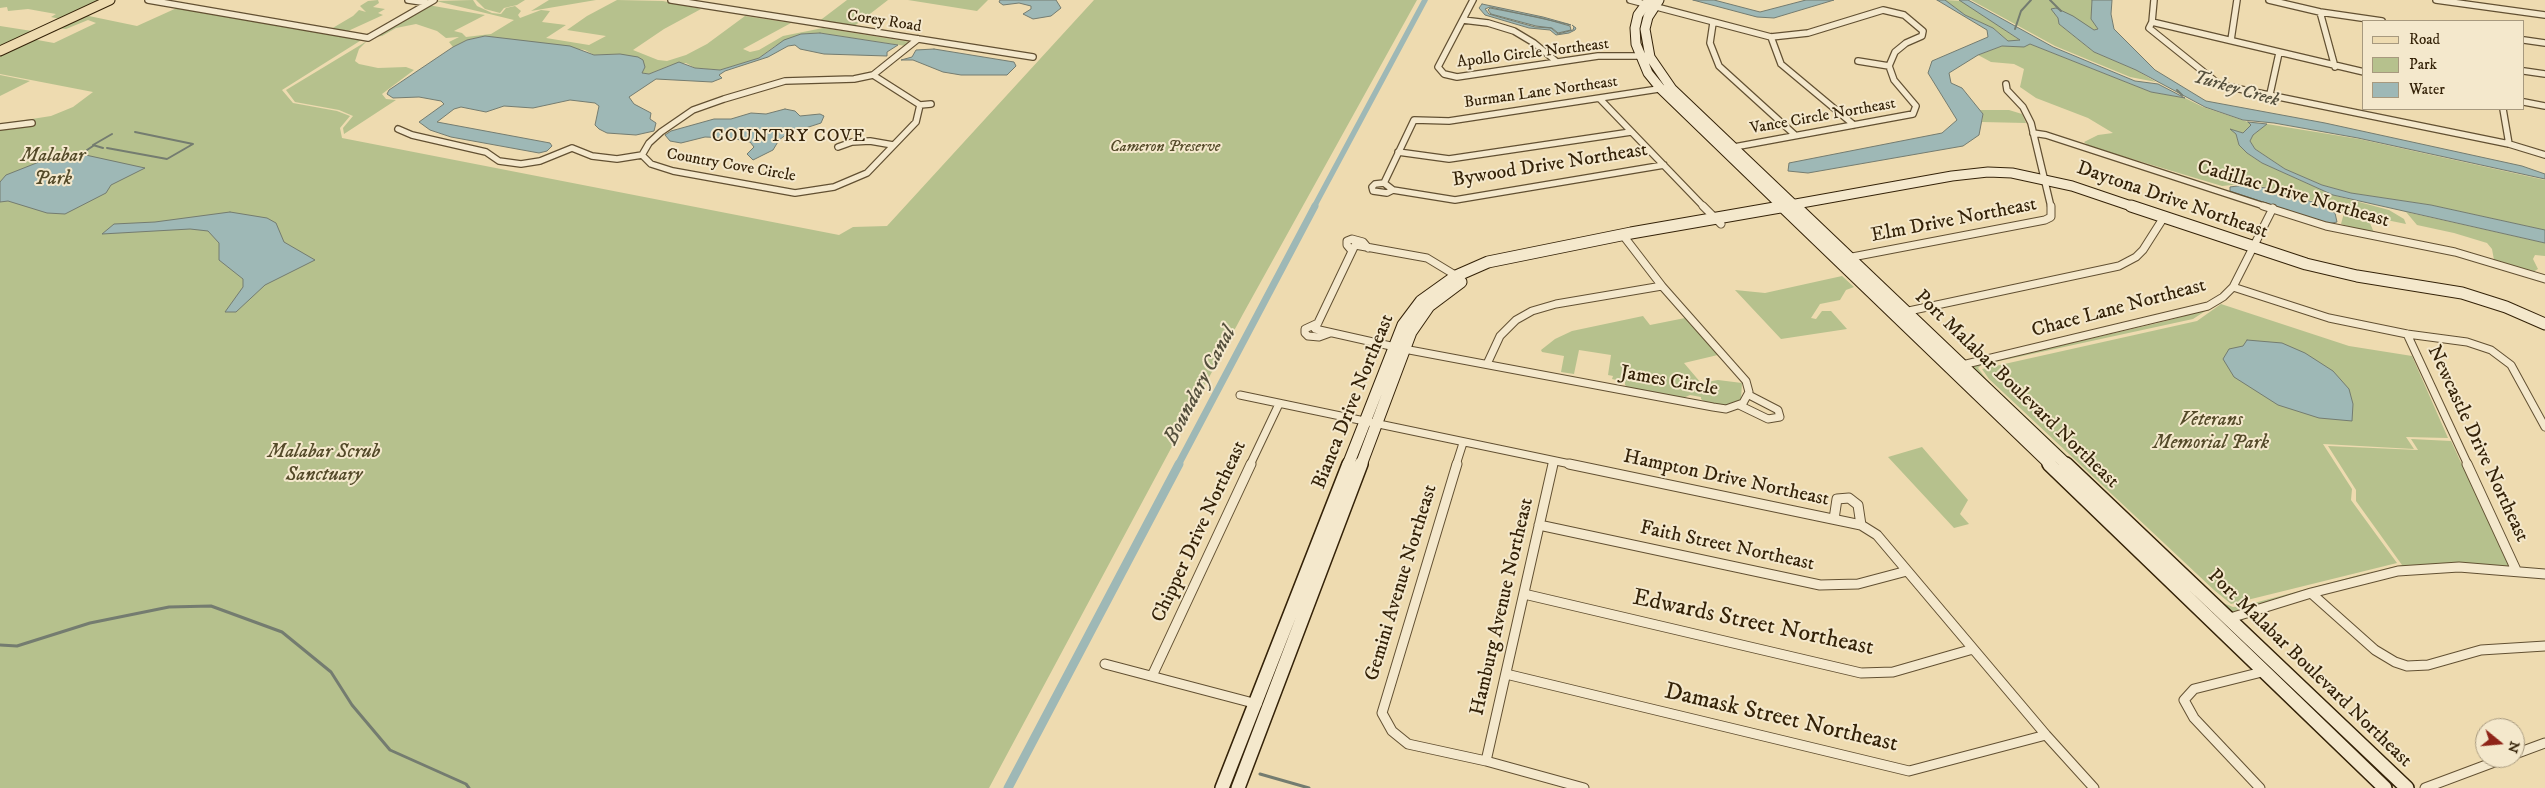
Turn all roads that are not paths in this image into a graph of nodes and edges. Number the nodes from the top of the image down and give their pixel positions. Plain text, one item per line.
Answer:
1 (110, 0) edge
2 (148, 0) edge
3 (408, 0) edge
4 (434, 0) edge
5 (671, 0) edge
6 (1474, 0) edge
7 (1630, 0) edge
8 (2154, 0) edge
9 (2237, 0) edge
10 (2269, 0) edge
11 (2436, 0) edge
12 (2485, 0) edge
13 (1652, 2) edge
14 (428, 3) junction
15 (2490, 7) junction
16 (2320, 12) junction
17 (2545, 15) edge
18 (1463, 20) junction
19 (2375, 20) edge
20 (2152, 22) junction
21 (1713, 23) junction
22 (1770, 36) junction
23 (918, 39) junction
24 (2231, 40) junction
25 (2525, 40) edge
26 (2545, 43) edge
27 (0, 51) edge
28 (2279, 53) junction
29 (1644, 56) junction
30 (1034, 57) dead end
31 (1858, 61) dead end
32 (1557, 62) junction
33 (1889, 66) junction
34 (2335, 66) junction
35 (2525, 71) edge
36 (2362, 72) edge
37 (2545, 74) edge
38 (874, 75) junction
39 (2006, 84) dead end
40 (1666, 88) junction
41 (2270, 94) junction
42 (1600, 99) junction
43 (2525, 102) edge
44 (931, 104) dead end
45 (920, 106) junction
46 (2545, 106) edge
47 (2503, 110) edge
48 (32, 123) dead end
49 (1854, 125) junction
50 (0, 127) edge
51 (398, 129) dead end
52 (1631, 132) junction
53 (2034, 133) junction
54 (1794, 135) junction
55 (2509, 144) junction
56 (893, 146) junction
57 (838, 147) dead end
58 (1728, 148) junction
59 (1398, 152) junction
60 (642, 155) junction
61 (2545, 155) edge
62 (1664, 165) junction
63 (2044, 180) junction
64 (1384, 183) junction
65 (829, 188) junction
66 (1393, 190) junction
67 (838, 195) dead end
68 (1791, 208) junction
69 (2273, 208) junction
70 (2162, 219) junction
71 (1719, 221) junction
72 (1625, 238) junction
73 (2253, 249) junction
74 (1844, 259) junction
75 (1460, 278) junction
76 (2545, 279) edge
77 (1662, 286) junction
78 (2233, 287) junction
79 (1900, 313) junction
80 (2545, 324) edge
81 (2545, 330) edge
82 (2407, 334) junction
83 (1399, 348) junction
84 (1487, 364) junction
85 (1956, 366) junction
86 (1240, 395) dead end
87 (1749, 395) junction
88 (1279, 404) junction
89 (1991, 405) junction
90 (1739, 406) junction
91 (1370, 424) junction
92 (2545, 427) edge
93 (2033, 432) junction
94 (1463, 443) junction
95 (1554, 461) junction
96 (2059, 464) junction
97 (1333, 503) junction
98 (2100, 504) junction
99 (1346, 506) junction
100 (1834, 519) junction
101 (1539, 525) junction
102 (1861, 525) junction
103 (2516, 570) junction
104 (1908, 572) junction
105 (2545, 574) edge
106 (2311, 593) junction
107 (1524, 594) junction
108 (1297, 596) junction
109 (1310, 599) junction
110 (2228, 618) junction
111 (2214, 623) junction
112 (2545, 646) edge
113 (1973, 649) junction
114 (1104, 664) dead end
115 (2279, 667) junction
116 (2266, 671) junction
117 (1506, 674) junction
118 (1152, 676) junction
119 (1255, 703) junction
120 (1269, 707) junction
121 (2046, 735) junction
122 (2545, 743) edge
123 (2525, 750) edge
124 (1486, 761) junction
125 (2478, 768) edge
126 (1222, 788) edge
127 (1238, 788) edge
128 (1584, 788) edge
129 (2094, 788) edge
130 (2260, 788) edge
131 (2385, 788) edge
132 (2406, 788) edge
133 (2425, 788) edge

1 - 27 main road
2 - 14 street
3 - 14 street
4 - 14 street
5 - 23 street, Corey Road
6 - 18 street, Apollo Circle Northeast
7 - 13 street
8 - 20 street
9 - 24 street
10 - 16 street
11 - 15 street
12 - 15 street
13 - 21 street, Vance Circle Northeast
13 - 29 street, Port Malabar Boulevard Northeast
15 - 17 street
16 - 19 street
16 - 34 street
18 - 32 street
18 - 32 street, Apollo Circle Northeast
20 - 24 street
20 - 41 street
21 - 22 street, Vance Circle Northeast
21 - 54 street
22 - 33 street, Vance Circle Northeast
22 - 49 street
23 - 30 street, Corey Road
23 - 38 street, Country Cove Circle
24 - 28 street
25 - 26 street
28 - 34 street
28 - 41 street
29 - 32 street, Apollo Circle Northeast
29 - 40 street, Port Malabar Boulevard Northeast
31 - 33 street
33 - 49 street, Vance Circle Northeast
34 - 36 street
35 - 37 street
38 - 45 street
38 - 60 street, Country Cove Circle
39 - 53 street, Elm Drive Northeast
40 - 42 street, Burman Lane Northeast
40 - 58 street, Port Malabar Boulevard Northeast
41 - 55 street
42 - 52 street
42 - 59 street, Burman Lane Northeast
43 - 46 street
44 - 45 street
45 - 56 street, Country Cove Circle
47 - 55 street
48 - 50 street
49 - 54 street, Vance Circle Northeast
51 - 60 street
52 - 59 street
52 - 62 street
53 - 63 street, Elm Drive Northeast
53 - 69 street, Cadillac Drive Northeast
54 - 58 street, Vance Circle Northeast
55 - 61 street
56 - 57 street
56 - 65 street, Country Cove Circle
58 - 68 street, Port Malabar Boulevard Northeast
59 - 64 street
60 - 65 street, Country Cove Circle
62 - 66 street, Bywood Drive Northeast
62 - 71 street
63 - 68 street, Daytona Drive Northeast
63 - 70 street, Daytona Drive Northeast
63 - 74 street, Elm Drive Northeast
64 - 66 street, Bywood Drive Northeast
64 - 66 street
65 - 67 street
68 - 71 street, Bianca Drive Northeast
68 - 74 street, Port Malabar Boulevard Northeast
69 - 73 street, Chace Lane Northeast
69 - 76 street, Cadillac Drive Northeast
70 - 73 street, Daytona Drive Northeast
70 - 79 street
71 - 72 street, Bianca Drive Northeast
72 - 75 street, Bianca Drive Northeast
72 - 77 street, James Circle
73 - 78 street, Chace Lane Northeast
73 - 80 street, Daytona Drive Northeast
73 - 81 street, Daytona Drive Northeast
74 - 79 street, Port Malabar Boulevard Northeast
75 - 83 street, Bianca Drive Northeast
75 - 83 street, James Circle
77 - 84 street
77 - 87 street, James Circle
78 - 82 street
78 - 85 street, Chace Lane Northeast
79 - 85 street, Port Malabar Boulevard Northeast
82 - 92 street
82 - 103 street, Newcastle Drive Northeast
83 - 84 street, James Circle
83 - 91 street, Bianca Drive Northeast
84 - 90 street, James Circle
85 - 89 street, Port Malabar Boulevard Northeast
85 - 93 street, Port Malabar Boulevard Northeast
86 - 88 street, Hampton Drive Northeast
87 - 90 street, James Circle
87 - 90 street
88 - 91 street, Hampton Drive Northeast
88 - 118 street, Chipper Drive Northeast
89 - 93 street
89 - 96 street, Port Malabar Boulevard Northeast
91 - 94 street, Hampton Drive Northeast
91 - 97 street, Bianca Drive Northeast
91 - 99 street, Bianca Drive Northeast
93 - 96 street, Port Malabar Boulevard Northeast
94 - 95 street, Hampton Drive Northeast
94 - 124 street, Gemini Avenue Northeast
95 - 100 street, Hampton Drive Northeast
95 - 101 street, Hamburg Avenue Northeast
96 - 98 street, Port Malabar Boulevard Northeast
97 - 99 street
97 - 108 street, Bianca Drive Northeast
98 - 110 street, Port Malabar Boulevard Northeast
98 - 111 street, Port Malabar Boulevard Northeast
99 - 109 street, Bianca Drive Northeast
100 - 102 street, Hampton Drive Northeast
100 - 102 street
101 - 104 street, Faith Street Northeast
101 - 107 street, Hamburg Avenue Northeast
102 - 104 street, Hampton Drive Northeast
103 - 105 street
103 - 106 street
104 - 113 street, Hampton Drive Northeast
106 - 110 street
106 - 112 street
107 - 113 street, Edwards Street Northeast
107 - 117 street, Hamburg Avenue Northeast
108 - 109 street
108 - 119 street, Bianca Drive Northeast
109 - 120 street, Bianca Drive Northeast
110 - 111 street
110 - 115 street, Port Malabar Boulevard Northeast
111 - 116 street, Port Malabar Boulevard Northeast
113 - 121 street, Hampton Drive Northeast
114 - 118 street
115 - 116 street
115 - 132 street, Port Malabar Boulevard Northeast
116 - 130 street
116 - 131 street, Port Malabar Boulevard Northeast
117 - 121 street, Damask Street Northeast
117 - 124 street, Hamburg Avenue Northeast
118 - 119 street
119 - 120 street
119 - 126 street, Bianca Drive Northeast
120 - 127 street, Bianca Drive Northeast
121 - 129 street, Hampton Drive Northeast
122 - 123 street
124 - 128 street
125 - 133 street

